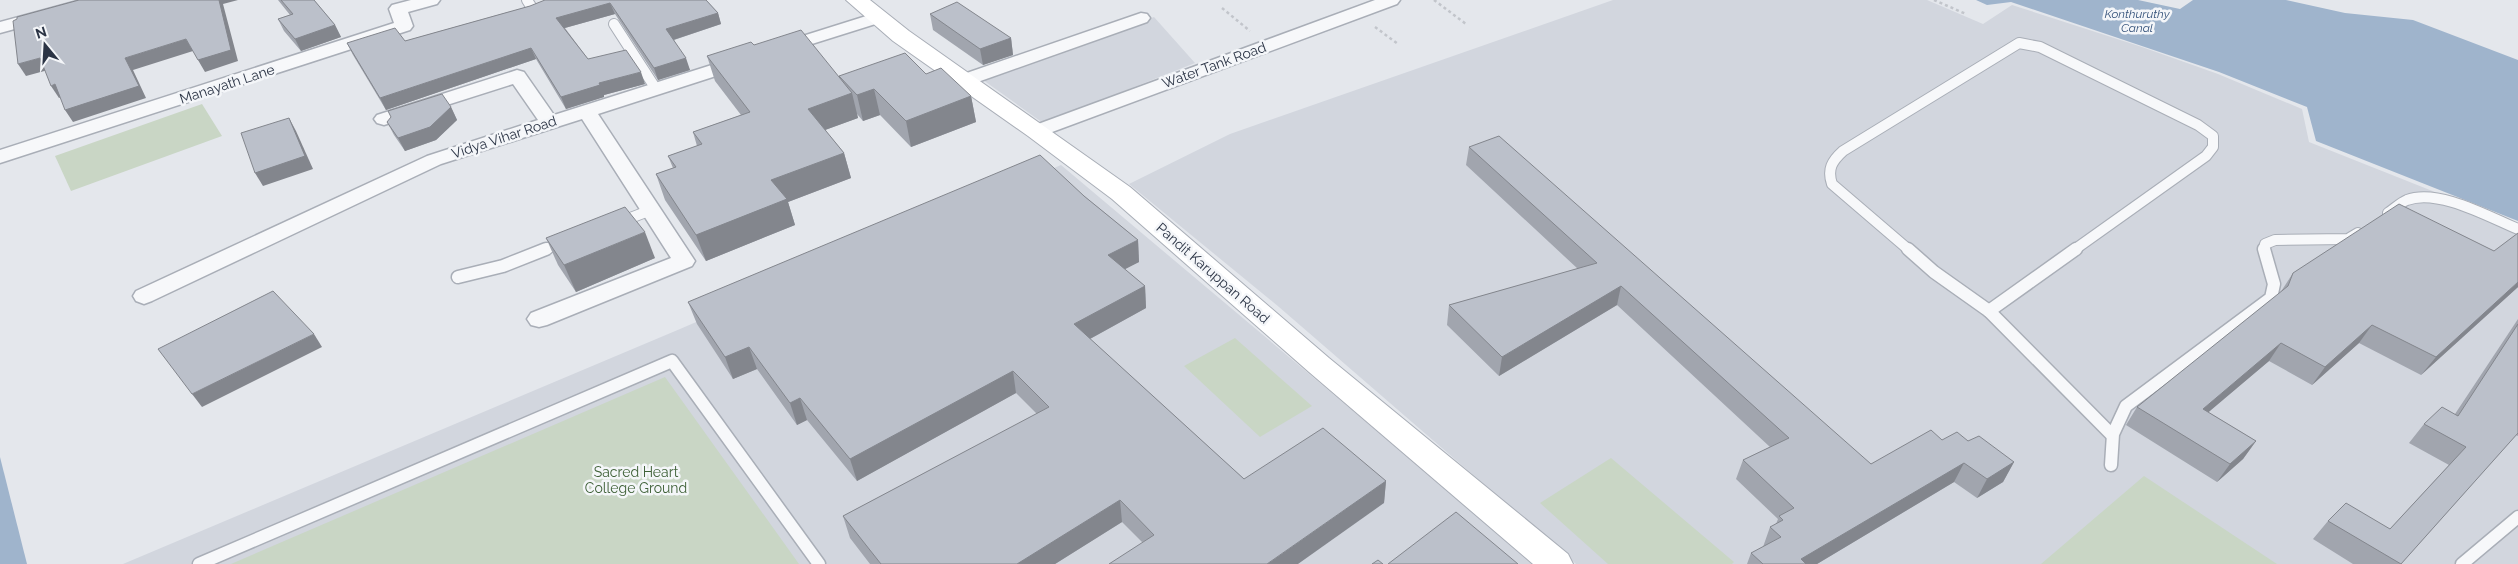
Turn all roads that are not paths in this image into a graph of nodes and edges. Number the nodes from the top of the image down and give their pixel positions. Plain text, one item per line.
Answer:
1 (100, 0) edge
2 (431, 0) edge
3 (527, 0) edge
4 (857, 0) edge
5 (1391, 0) edge
6 (534, 11) edge
7 (879, 17) junction
8 (1141, 18) dead end
9 (614, 24) edge
10 (0, 28) edge
11 (965, 80) junction
12 (656, 89) junction
13 (587, 111) junction
14 (384, 119) dead end
15 (550, 123) junction
16 (1037, 131) junction
17 (0, 157) edge
18 (650, 210) junction
19 (2380, 219) edge
20 (605, 227) edge
21 (2366, 229) edge
22 (2518, 229) edge
23 (577, 238) edge
24 (458, 277) dead end
25 (144, 296) dead end
26 (1989, 311) junction
27 (539, 319) dead end
28 (2111, 434) junction
29 (2112, 465) dead end
30 (2518, 517) edge
31 (199, 564) edge
32 (819, 564) edge
33 (1556, 564) edge
34 (2462, 564) edge

1 - 10 street
2 - 17 street, Manayath Lane
3 - 6 lane
4 - 7 main road, Pandit Karuppan Road
5 - 16 street, Water Tank Road
7 - 11 main road, Pandit Karuppan Road
7 - 12 street, Vidya Vihar Road
8 - 11 street
9 - 12 lane
11 - 16 main road, Pandit Karuppan Road
12 - 13 street, Vidya Vihar Road
13 - 15 street, Vidya Vihar Road
13 - 18 street
14 - 15 street
15 - 25 street, Vidya Vihar Road
16 - 33 main road, Pandit Karuppan Road
18 - 20 lane
18 - 27 street
19 - 22 lane
21 - 28 lane
23 - 24 lane
26 - 26 lane
26 - 28 lane
28 - 29 lane
30 - 34 lane
31 - 32 lane

